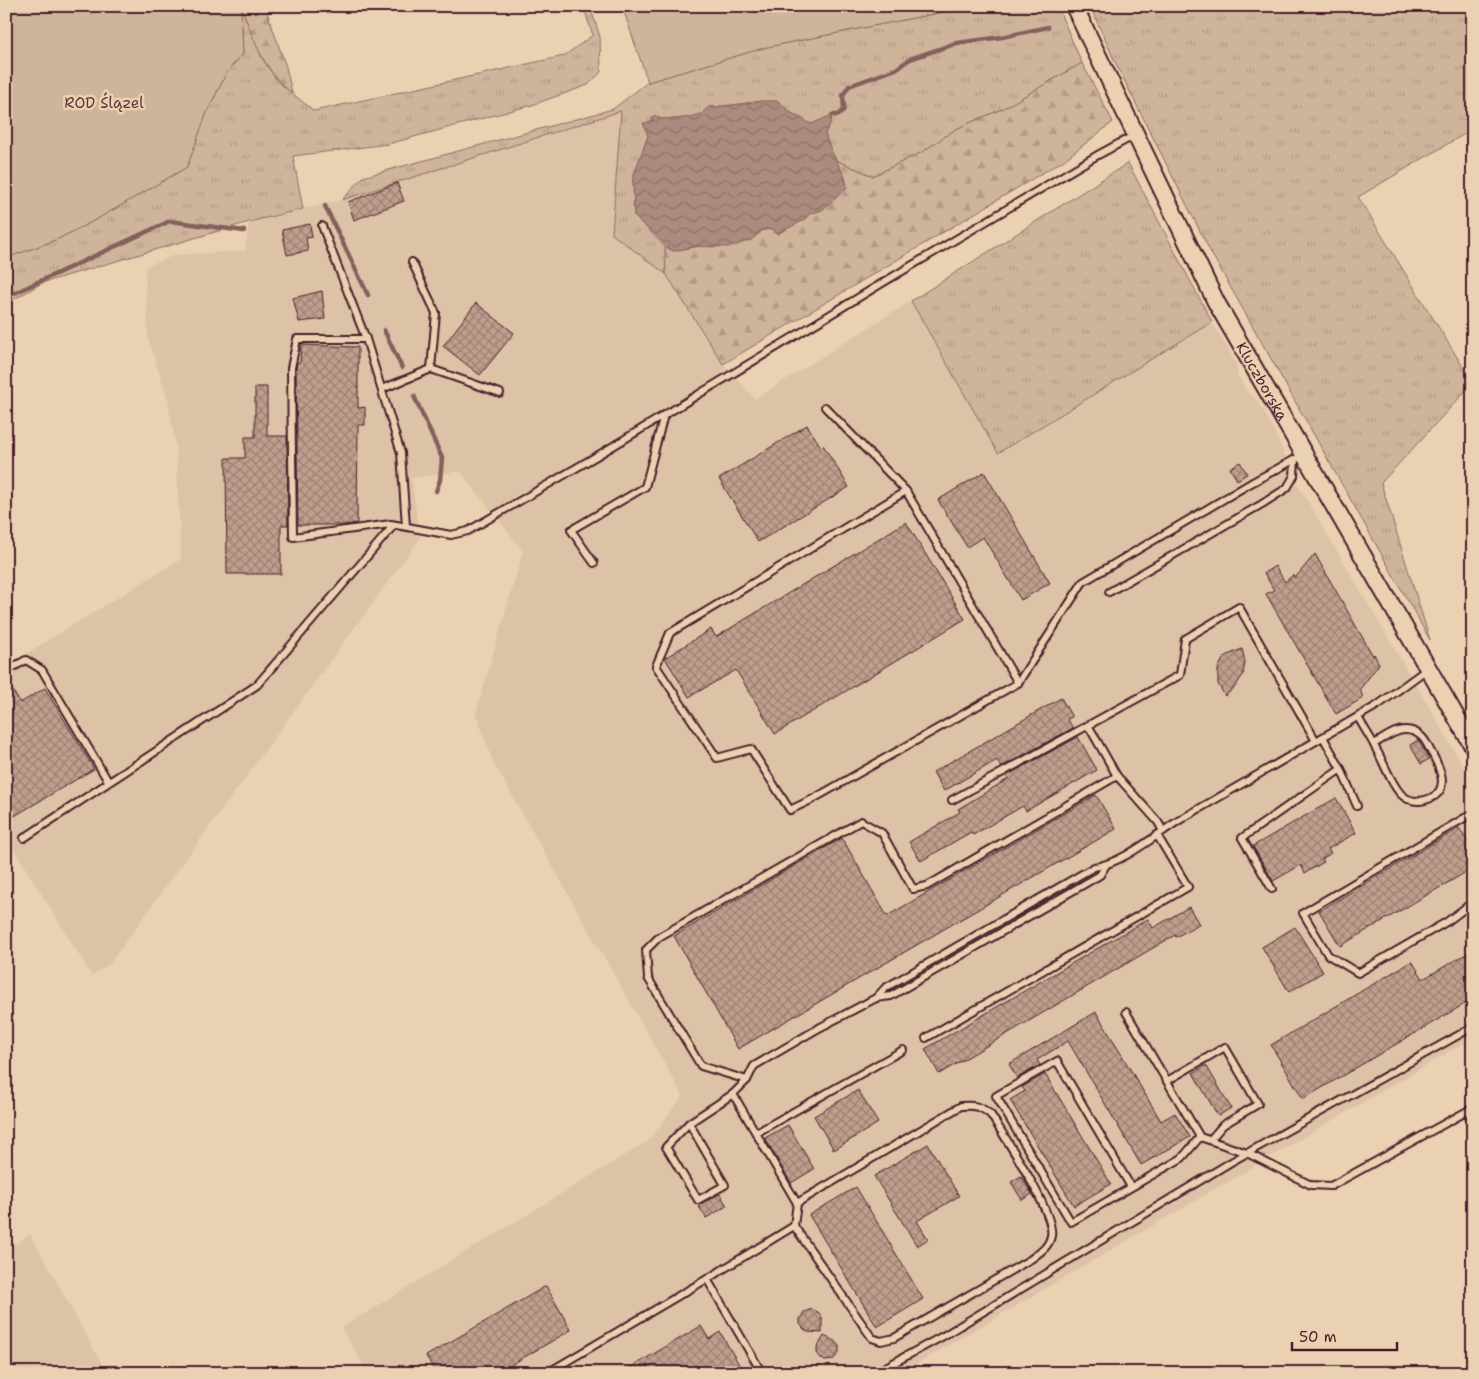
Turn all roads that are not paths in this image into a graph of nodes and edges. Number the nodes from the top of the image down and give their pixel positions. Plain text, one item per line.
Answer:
1 (1074, 6) edge
2 (1136, 135) junction
3 (322, 226) dead end
4 (412, 262) dead end
5 (366, 338) junction
6 (431, 369) junction
7 (382, 389) junction
8 (500, 394) dead end
9 (825, 407) dead end
10 (664, 414) junction
11 (1300, 457) junction
12 (906, 491) junction
13 (394, 525) junction
14 (406, 526) junction
15 (594, 563) dead end
16 (1109, 592) dead end
17 (1428, 669) junction
18 (6, 671) edge
19 (1018, 683) junction
20 (1358, 717) junction
21 (1088, 725) junction
22 (1323, 737) junction
23 (1316, 741) junction
24 (1374, 744) junction
25 (1473, 746) edge
26 (1341, 769) junction
27 (1117, 776) junction
28 (108, 781) junction
29 (952, 800) dead end
30 (1357, 806) dead end
31 (1471, 814) edge
32 (1473, 823) edge
33 (1160, 833) junction
34 (24, 838) dead end
35 (1272, 889) dead end
36 (1473, 902) edge
37 (1126, 1012) dead end
38 (1473, 1027) edge
39 (926, 1038) dead end
40 (903, 1050) dead end
41 (747, 1080) junction
42 (1167, 1081) junction
43 (733, 1094) junction
44 (1473, 1108) edge
45 (689, 1123) junction
46 (756, 1133) junction
47 (1200, 1136) junction
48 (1210, 1140) junction
49 (1248, 1153) junction
50 (1131, 1187) junction
51 (796, 1203) junction
52 (794, 1226) junction
53 (707, 1279) junction
54 (547, 1373) edge
55 (762, 1373) edge
56 (875, 1373) edge

1 - 2 street, Kluczborska
2 - 10 lane
2 - 11 street, Kluczborska
3 - 5 lane
4 - 6 lane
5 - 7 lane
5 - 13 lane
6 - 7 lane
6 - 8 lane
7 - 14 lane
9 - 12 lane
10 - 14 lane
10 - 15 lane
11 - 16 lane
11 - 17 street, Kluczborska
11 - 19 lane
12 - 19 lane
12 - 19 lane
13 - 14 lane
13 - 28 lane
17 - 20 lane
17 - 25 street, Kluczborska
18 - 28 lane
20 - 22 lane
20 - 24 lane
21 - 23 lane
21 - 27 lane
21 - 29 lane
22 - 23 lane
22 - 26 lane
23 - 33 lane
24 - 24 lane
26 - 30 lane
26 - 35 lane
27 - 33 lane
27 - 41 lane
28 - 34 lane
31 - 32 lane
31 - 36 lane
33 - 39 lane
33 - 41 lane
37 - 42 lane
38 - 49 lane
40 - 46 lane
41 - 43 lane
42 - 47 lane
42 - 48 lane
43 - 45 lane
43 - 46 lane
44 - 49 lane
45 - 45 lane
46 - 51 lane
47 - 48 lane
47 - 50 lane
48 - 49 lane
49 - 56 lane
50 - 50 lane
51 - 52 lane
51 - 52 lane
52 - 53 lane
53 - 54 lane
53 - 55 lane

